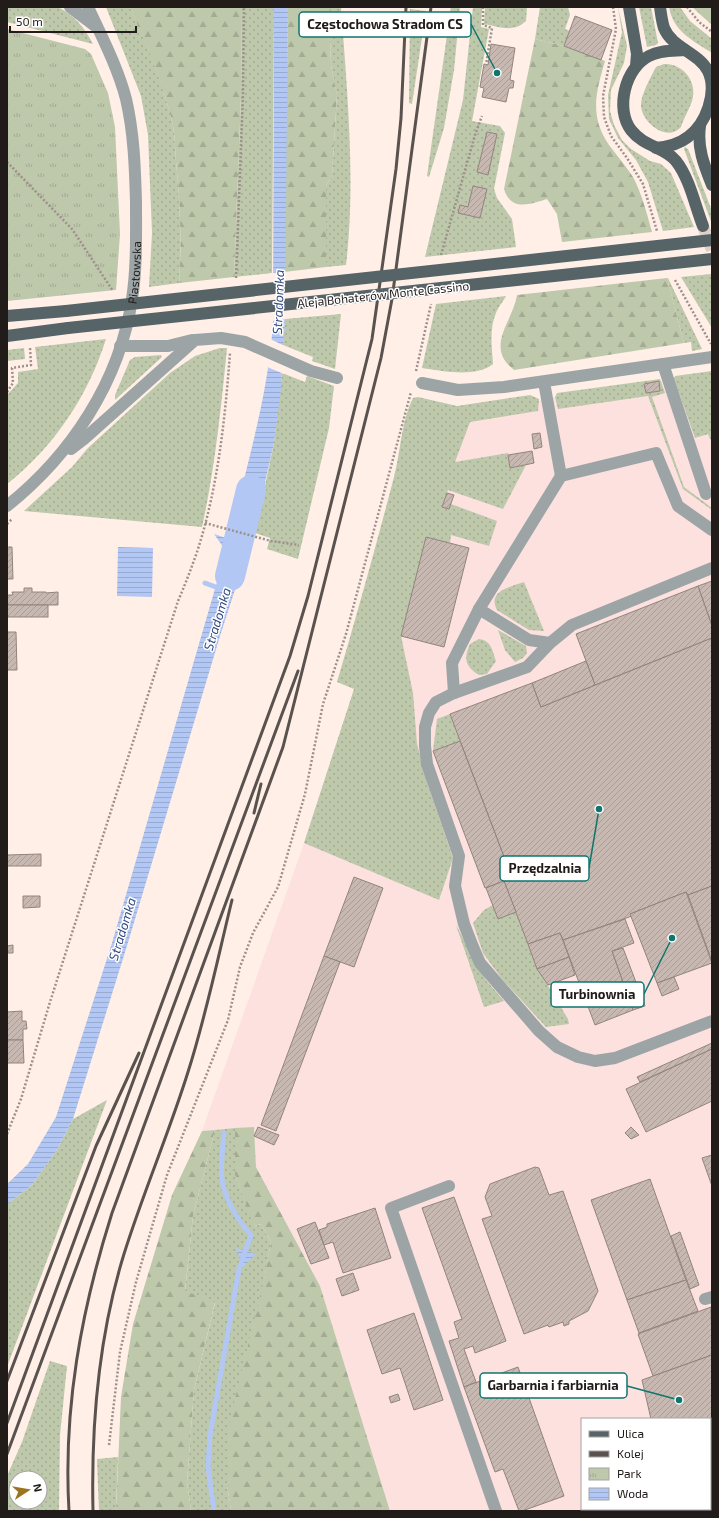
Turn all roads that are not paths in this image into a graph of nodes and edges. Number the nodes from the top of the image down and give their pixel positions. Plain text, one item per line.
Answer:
1 (70, 7) edge
2 (88, 7) edge
3 (629, 7) edge
4 (660, 7) edge
5 (99, 29) junction
6 (685, 50) junction
7 (708, 65) edge
8 (636, 66) junction
9 (712, 96) edge
10 (700, 126) junction
11 (656, 148) junction
12 (712, 185) edge
13 (703, 226) tunnel mouth
14 (712, 240) edge
15 (712, 259) edge
16 (7, 316) edge
17 (7, 336) edge
18 (195, 340) junction
19 (120, 346) junction
20 (712, 357) edge
21 (663, 364) junction
22 (337, 378) dead end
23 (544, 382) junction
24 (417, 385) road end
25 (57, 459) junction
26 (561, 476) junction
27 (706, 494) dead end
28 (7, 506) edge
29 (712, 530) edge
30 (712, 568) edge
31 (479, 609) junction
32 (550, 643) junction
33 (454, 693) junction
34 (712, 1021) edge
35 (449, 1186) dead end
36 (496, 1511) edge

1 - 5 street
2 - 5 street, Piastowska
3 - 8 main road
4 - 6 main road
5 - 19 street, Piastowska
6 - 7 main road
6 - 8 main road
7 - 9 main road
8 - 11 main road
9 - 10 main road
10 - 11 main road
10 - 12 main road
11 - 13 main road
14 - 16 main road, Aleja Bohaterów Monte Cassino, bridge
15 - 17 main road, Aleja Bohaterów Monte Cassino, bridge
18 - 19 street
18 - 22 street
18 - 25 street
19 - 25 street, Piastowska
20 - 21 street
21 - 23 street
21 - 27 street
23 - 24 street
23 - 26 street
25 - 28 street, Piastowska
26 - 29 street
26 - 31 street
30 - 32 street
31 - 32 street
31 - 33 street
32 - 33 street
33 - 34 street
35 - 36 street

